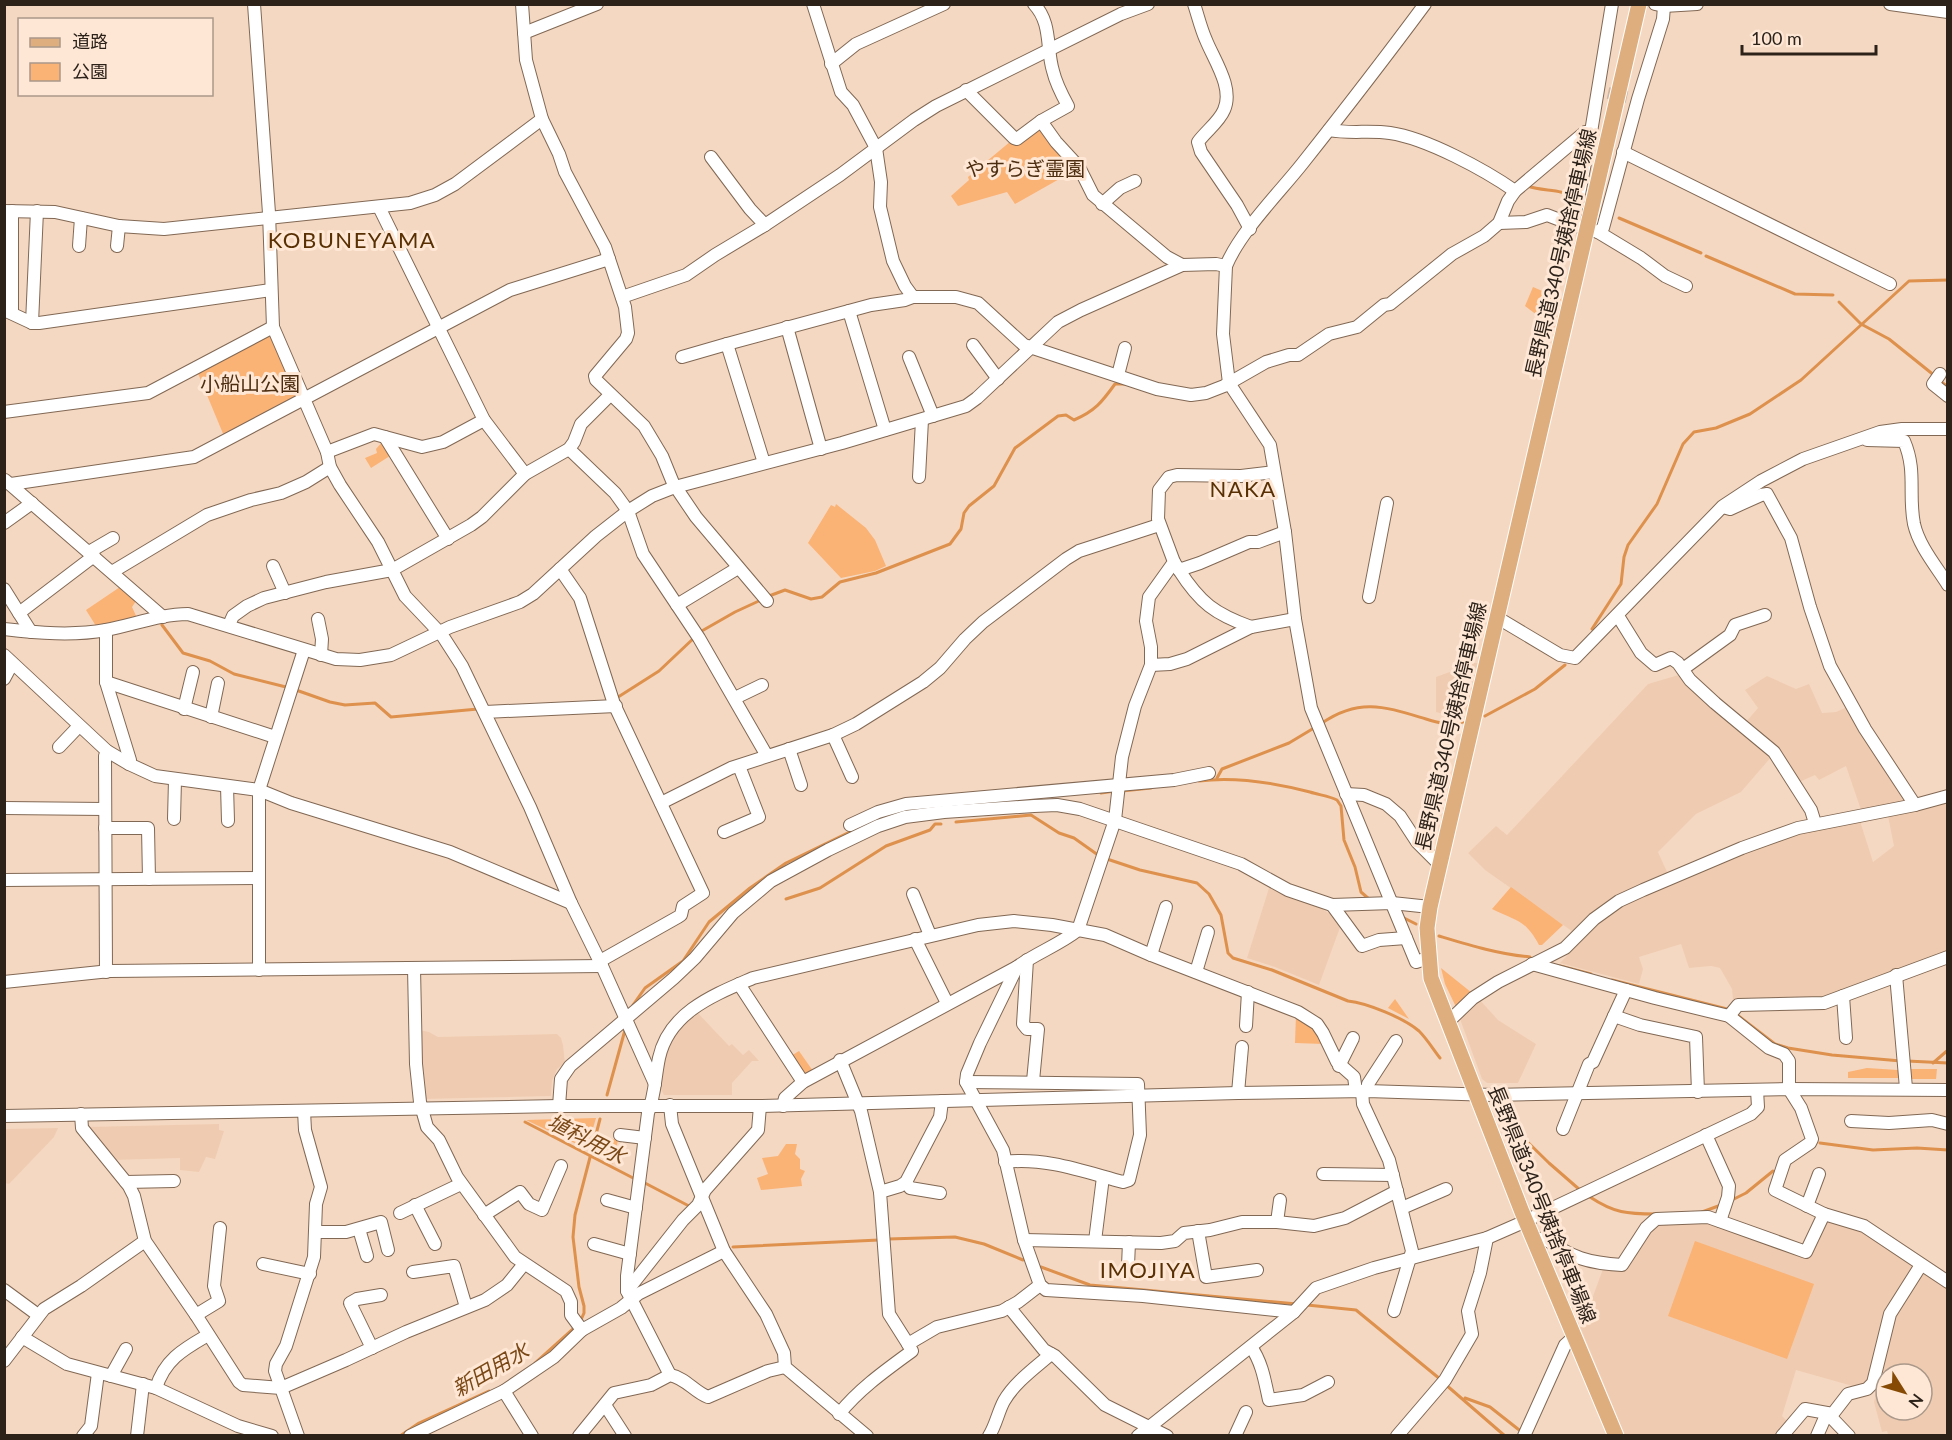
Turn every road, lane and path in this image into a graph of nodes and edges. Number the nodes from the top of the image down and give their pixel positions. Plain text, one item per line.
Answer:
1 (254, 4) edge
2 (522, 4) edge
3 (597, 4) edge
4 (813, 4) edge
5 (944, 4) edge
6 (1034, 4) edge
7 (1148, 4) edge
8 (1194, 4) edge
9 (1425, 4) edge
10 (1612, 4) edge
11 (1639, 4) edge
12 (1697, 4) edge
13 (1890, 4) edge
14 (1659, 5) edge
15 (1947, 12) edge
16 (524, 33) junction
17 (1049, 49) junction
18 (831, 64) junction
19 (966, 90) junction
20 (542, 119) junction
21 (1041, 121) junction
22 (1329, 130) junction
23 (1585, 132) dead end
24 (876, 148) junction
25 (1623, 152) junction
26 (711, 157) dead end
27 (1135, 181) dead end
28 (1515, 191) junction
29 (1102, 204) junction
30 (379, 207) junction
31 (8, 211) edge
32 (37, 211) junction
33 (81, 218) junction
34 (269, 218) junction
35 (1499, 223) junction
36 (765, 225) junction
37 (119, 226) junction
38 (1250, 229) junction
39 (1586, 229) junction
40 (79, 246) dead end
41 (117, 246) dead end
42 (609, 259) junction
43 (1182, 265) junction
44 (1226, 266) junction
45 (1890, 284) dead end
46 (1686, 286) dead end
47 (270, 290) junction
48 (622, 297) junction
49 (913, 297) junction
50 (849, 311) junction
51 (8, 312) edge
52 (32, 323) junction
53 (273, 327) junction
54 (788, 327) junction
55 (439, 328) junction
56 (727, 344) junction
57 (974, 345) dead end
58 (1031, 347) junction
59 (1125, 348) dead end
60 (682, 357) dead end
61 (909, 357) dead end
62 (1118, 375) junction
63 (998, 379) junction
64 (1937, 379) dead end
65 (1229, 382) junction
66 (610, 395) junction
67 (1947, 396) edge
68 (304, 399) junction
69 (4, 412) edge
70 (927, 418) junction
71 (484, 420) junction
72 (1947, 429) edge
73 (885, 430) junction
74 (385, 437) junction
75 (1861, 439) junction
76 (569, 448) junction
77 (821, 448) junction
78 (327, 452) junction
79 (764, 463) junction
80 (330, 467) junction
81 (1274, 472) junction
82 (525, 474) junction
83 (919, 477) dead end
84 (7, 482) edge
85 (675, 487) junction
86 (1387, 502) dead end
87 (30, 505) junction
88 (1723, 507) junction
89 (628, 511) junction
90 (4, 524) edge
91 (1159, 525) junction
92 (1285, 532) junction
93 (113, 538) dead end
94 (448, 539) junction
95 (91, 557) junction
96 (273, 566) dead end
97 (1177, 566) junction
98 (738, 568) junction
99 (560, 569) junction
100 (392, 570) junction
101 (112, 572) junction
102 (1947, 585) edge
103 (4, 589) edge
104 (285, 592) junction
105 (1370, 597) dead end
106 (767, 601) dead end
107 (677, 605) junction
108 (19, 613) junction
109 (1765, 615) dead end
110 (1618, 616) junction
111 (164, 617) junction
112 (318, 619) dead end
113 (1295, 620) junction
114 (1496, 620) junction
115 (229, 625) junction
116 (1251, 627) junction
117 (4, 629) edge
118 (106, 630) junction
119 (31, 632) junction
120 (439, 632) junction
121 (304, 650) junction
122 (321, 655) junction
123 (8, 660) edge
124 (1151, 665) junction
125 (1683, 669) junction
126 (193, 672) dead end
127 (4, 679) edge
128 (106, 682) junction
129 (218, 683) dead end
130 (762, 685) dead end
131 (735, 698) junction
132 (614, 702) junction
133 (184, 709) junction
134 (485, 712) junction
135 (211, 717) junction
136 (79, 726) junction
137 (833, 735) junction
138 (275, 737) junction
139 (59, 747) dead end
140 (789, 750) junction
141 (107, 751) junction
142 (767, 756) junction
143 (129, 764) junction
144 (739, 766) junction
145 (1209, 773) dead end
146 (852, 777) dead end
147 (175, 780) junction
148 (801, 785) dead end
149 (227, 786) junction
150 (1118, 789) junction
151 (259, 790) junction
152 (1346, 794) junction
153 (1947, 796) edge
154 (661, 803) junction
155 (1915, 806) junction
156 (4, 808) edge
157 (105, 808) junction
158 (174, 819) dead end
159 (1115, 820) junction
160 (228, 821) dead end
161 (1815, 823) junction
162 (850, 825) dead end
163 (105, 828) junction
164 (724, 832) dead end
165 (1440, 865) junction
166 (259, 878) junction
167 (106, 879) junction
168 (149, 879) junction
169 (4, 880) edge
170 (913, 894) dead end
171 (571, 903) junction
172 (1392, 903) junction
173 (1332, 905) junction
174 (1166, 907) dead end
175 (1430, 907) junction
176 (1078, 930) junction
177 (1208, 932) dead end
178 (930, 935) junction
179 (1406, 938) junction
180 (915, 939) junction
181 (1151, 955) junction
182 (1947, 957) edge
183 (1428, 958) junction
184 (601, 964) junction
185 (1022, 964) junction
186 (1532, 964) junction
187 (414, 968) junction
188 (259, 970) junction
189 (106, 972) junction
190 (1196, 972) junction
191 (1896, 975) junction
192 (4, 982) edge
193 (739, 984) junction
194 (1626, 990) junction
195 (1248, 992) junction
196 (1843, 996) junction
197 (947, 1003) junction
198 (1732, 1012) junction
199 (1614, 1016) junction
200 (626, 1019) junction
201 (1449, 1022) junction
202 (1246, 1026) dead end
203 (1353, 1038) dead end
204 (1846, 1038) dead end
205 (1396, 1041) dead end
206 (1242, 1047) dead end
207 (840, 1060) junction
208 (1340, 1065) junction
209 (803, 1082) junction
210 (966, 1082) junction
211 (1029, 1082) junction
212 (1071, 1082) junction
213 (655, 1084) junction
214 (1906, 1088) junction
215 (1789, 1089) junction
216 (1757, 1090) junction
217 (1947, 1090) edge
218 (1361, 1092) junction
219 (1698, 1092) junction
220 (1238, 1093) junction
221 (1475, 1094) junction
222 (1578, 1094) junction
223 (1139, 1096) junction
224 (1071, 1098) junction
225 (1027, 1099) junction
226 (976, 1100) junction
227 (942, 1101) junction
228 (858, 1103) junction
229 (670, 1105) junction
230 (559, 1106) junction
231 (651, 1106) junction
232 (760, 1106) junction
233 (783, 1106) junction
234 (422, 1109) junction
235 (304, 1111) junction
236 (81, 1114) junction
237 (4, 1116) edge
238 (1851, 1121) dead end
239 (1947, 1124) edge
240 (1563, 1129) dead end
241 (620, 1135) dead end
242 (1706, 1135) junction
243 (645, 1138) junction
244 (1005, 1161) junction
245 (561, 1166) dead end
246 (1323, 1174) dead end
247 (1393, 1174) junction
248 (1819, 1174) dead end
249 (1103, 1177) junction
250 (174, 1181) dead end
251 (126, 1182) junction
252 (906, 1182) junction
253 (462, 1184) junction
254 (1446, 1189) dead end
255 (1397, 1191) junction
256 (880, 1192) junction
257 (940, 1193) dead end
258 (702, 1197) junction
259 (608, 1200) dead end
260 (1280, 1200) dead end
261 (416, 1205) junction
262 (1807, 1206) junction
263 (636, 1208) junction
264 (1402, 1208) junction
265 (400, 1213) dead end
266 (1824, 1214) junction
267 (484, 1215) junction
268 (1526, 1221) junction
269 (1720, 1221) junction
270 (1277, 1222) junction
271 (220, 1228) dead end
272 (359, 1229) junction
273 (1198, 1231) junction
274 (316, 1232) junction
275 (1487, 1238) junction
276 (1024, 1240) junction
277 (145, 1241) junction
278 (1095, 1241) junction
279 (1535, 1241) junction
280 (1129, 1242) junction
281 (435, 1244) dead end
282 (594, 1244) dead end
283 (388, 1250) dead end
284 (724, 1251) junction
285 (630, 1254) junction
286 (367, 1256) dead end
287 (1411, 1258) junction
288 (263, 1264) dead end
289 (524, 1264) junction
290 (1921, 1265) junction
291 (1128, 1266) dead end
292 (1257, 1270) dead end
293 (413, 1272) dead end
294 (310, 1274) junction
295 (1947, 1282) edge
296 (1040, 1285) junction
297 (4, 1290) edge
298 (630, 1294) junction
299 (381, 1295) dead end
300 (466, 1307) junction
301 (1009, 1307) junction
302 (1298, 1307) junction
303 (1394, 1311) dead end
304 (38, 1315) junction
305 (196, 1315) junction
306 (579, 1327) junction
307 (208, 1335) junction
308 (1575, 1336) junction
309 (22, 1337) junction
310 (908, 1344) junction
311 (1251, 1347) junction
312 (372, 1348) junction
313 (126, 1349) dead end
314 (7, 1352) edge
315 (1051, 1354) junction
316 (785, 1367) junction
317 (98, 1373) junction
318 (670, 1375) junction
319 (111, 1376) junction
320 (1328, 1382) dead end
321 (143, 1384) junction
322 (156, 1388) junction
323 (281, 1388) junction
324 (504, 1391) junction
325 (605, 1405) junction
326 (1246, 1412) dead end
327 (839, 1414) junction
328 (1829, 1415) junction
329 (1150, 1426) junction
330 (242, 1432) edge
331 (1525, 1433) edge
332 (83, 1436) edge
333 (137, 1436) edge
334 (272, 1436) edge
335 (298, 1436) edge
336 (410, 1436) edge
337 (532, 1436) edge
338 (579, 1436) edge
339 (625, 1436) edge
340 (867, 1436) edge
341 (989, 1436) edge
342 (1138, 1436) edge
343 (1167, 1436) edge
344 (1235, 1436) edge
345 (1397, 1436) edge
346 (1616, 1436) edge
347 (1782, 1436) edge
348 (1816, 1436) edge
349 (1849, 1436) edge

1 - 34 street
2 - 16 street
3 - 16 street
4 - 18 street
5 - 18 street
6 - 17 street
7 - 17 street
8 - 38 street
9 - 22 street
10 - 39 street
11 - 39 main road, 長野県道340号姨捨停車場線
12 - 14 street
13 - 15 street
14 - 25 street
16 - 20 street
17 - 19 street
17 - 21 street
18 - 24 street
19 - 21 street
19 - 24 street
20 - 30 street
20 - 42 street
21 - 29 street
22 - 28 street
22 - 38 street
23 - 28 street
24 - 36 street
24 - 49 street
25 - 39 street
25 - 45 street
26 - 36 street
27 - 29 street
28 - 35 street
29 - 43 street
30 - 34 street
30 - 55 street
31 - 32 street
31 - 51 street
32 - 33 street
32 - 52 street
33 - 37 street
33 - 40 street
34 - 37 street
34 - 47 street
35 - 39 street
35 - 65 street
36 - 48 street
37 - 41 street
38 - 44 street
39 - 46 street
39 - 114 main road, 長野県道340号姨捨停車場線
42 - 48 street
42 - 55 street
43 - 44 street
43 - 58 street
44 - 65 street
47 - 52 street
47 - 53 street
48 - 66 street
49 - 50 street
49 - 58 street
50 - 54 street
50 - 73 street
51 - 52 street
53 - 68 street
53 - 69 street
54 - 56 street
54 - 77 street
55 - 68 street
55 - 71 street
56 - 60 street
56 - 79 street
57 - 63 street
58 - 62 street
58 - 63 street
59 - 62 street
61 - 70 street
62 - 65 street
63 - 70 street
64 - 67 street
65 - 81 street
66 - 76 street
66 - 85 street
68 - 78 street
68 - 84 street
70 - 73 street
70 - 83 street
71 - 74 street
71 - 82 street
72 - 75 street
73 - 77 street
74 - 78 street
74 - 94 street
75 - 88 street
75 - 102 street
76 - 82 street
76 - 89 street
77 - 79 street
78 - 80 street
79 - 85 street
80 - 100 street
80 - 101 street
81 - 91 street
81 - 92 street
82 - 94 street
84 - 87 street
85 - 89 street
85 - 98 street
86 - 105 street
87 - 90 street
87 - 95 street
88 - 110 street
88 - 155 street
89 - 99 street
89 - 107 street
91 - 97 street
91 - 137 street
92 - 97 street
92 - 113 street
93 - 95 street
94 - 100 street
95 - 101 street
95 - 108 street
96 - 104 street
97 - 116 street
97 - 124 street
98 - 106 street
98 - 107 street
99 - 120 street
99 - 132 street
100 - 104 street
100 - 120 street
101 - 111 street
103 - 108 street
104 - 115 street
107 - 131 street
108 - 119 street
109 - 125 street
110 - 114 street
110 - 125 street
111 - 115 street
111 - 118 street
112 - 122 street
113 - 116 street
113 - 152 street
114 - 165 main road, 長野県道340号姨捨停車場線
115 - 121 street
116 - 124 street
117 - 119 street
118 - 119 street
118 - 128 street
120 - 122 street
120 - 134 street
121 - 122 street
121 - 138 street
123 - 127 street
123 - 136 street
124 - 150 street
125 - 161 street
126 - 133 street
128 - 133 street
128 - 143 street
129 - 135 street
130 - 131 street
131 - 142 street
132 - 134 street
132 - 154 street
133 - 135 street
134 - 171 street
135 - 138 street
136 - 139 street
136 - 141 street
137 - 140 street
137 - 146 street
138 - 151 street
140 - 142 street
140 - 148 street
141 - 143 street
141 - 157 street
142 - 144 street
143 - 147 street
144 - 154 street
144 - 164 street
145 - 150 street
147 - 149 street
147 - 158 street
149 - 151 street
149 - 160 street
150 - 159 street
150 - 162 street
151 - 166 street
151 - 171 street
152 - 165 street
152 - 172 street
153 - 155 street
154 - 184 street
155 - 161 street
156 - 157 street
157 - 163 street
159 - 173 street
159 - 176 street
159 - 200 street
161 - 186 street
163 - 167 street
163 - 168 street
165 - 175 main road, 長野県道340号姨捨停車場線
166 - 168 street
166 - 188 street
167 - 168 street
167 - 169 street
167 - 189 street
170 - 178 street
171 - 184 street
172 - 173 street
172 - 175 street
172 - 179 street
173 - 179 street
174 - 181 street
175 - 183 main road, 長野県道340号姨捨停車場線
176 - 178 street
176 - 181 street
176 - 185 street
177 - 190 street
178 - 180 street
179 - 183 street
180 - 193 street
180 - 197 street
181 - 190 street
182 - 191 street
183 - 201 main road, 長野県道340号姨捨停車場線
184 - 187 street
184 - 200 street
185 - 197 street
185 - 210 street
185 - 211 street
186 - 194 street
186 - 201 street
187 - 188 street
187 - 234 street
188 - 189 street
189 - 192 street
190 - 195 street
191 - 196 street
191 - 214 street
193 - 209 street
193 - 213 street
194 - 198 street
194 - 199 street
195 - 202 street
195 - 208 street
196 - 198 street
196 - 204 street
197 - 207 street
198 - 215 street
199 - 219 street
199 - 222 street
200 - 213 street
200 - 230 street
201 - 221 main road, 長野県道340号姨捨停車場線
203 - 208 street
205 - 218 street
206 - 220 street
207 - 209 street
207 - 228 street
208 - 218 street
209 - 233 street
210 - 211 street
210 - 226 street
211 - 212 street
211 - 225 street
212 - 223 street
212 - 224 street
213 - 231 street
214 - 215 street
214 - 217 street
215 - 216 street
215 - 262 street
216 - 219 street
216 - 242 street
218 - 220 street
218 - 221 street
218 - 247 street
219 - 222 street
220 - 223 street
221 - 222 street
221 - 268 main road, 長野県道340号姨捨停車場線
222 - 240 street
223 - 224 street
223 - 249 street
224 - 225 street
225 - 226 street
226 - 227 street
226 - 244 street
227 - 228 street
227 - 252 street
228 - 233 street
228 - 256 street
229 - 231 street
229 - 232 street
229 - 258 street
230 - 231 street
230 - 234 street
231 - 243 street
232 - 233 street
232 - 258 street
234 - 235 street
234 - 253 street
235 - 236 street
235 - 274 street
236 - 237 street
236 - 251 street
238 - 239 street
241 - 243 street
242 - 268 street
242 - 269 street
243 - 263 street
244 - 249 street
244 - 276 street
245 - 267 street
246 - 247 street
247 - 255 street
248 - 262 street
249 - 278 street
250 - 251 street
251 - 277 street
252 - 256 street
252 - 257 street
253 - 261 street
253 - 267 street
254 - 264 street
255 - 264 street
255 - 270 street
256 - 310 street
258 - 284 street
258 - 298 street
259 - 263 street
260 - 270 street
261 - 265 street
261 - 281 street
262 - 266 street
263 - 285 street
264 - 287 street
266 - 269 street
266 - 290 street
267 - 289 street
268 - 275 street
268 - 279 main road, 長野県道340号姨捨停車場線
269 - 279 street
270 - 273 street
271 - 305 street
272 - 274 street
272 - 283 street
272 - 286 street
273 - 280 street
273 - 292 street
274 - 294 street
275 - 287 street
275 - 345 street
276 - 278 street
276 - 296 street
277 - 304 street
277 - 305 street
278 - 280 street
279 - 308 main road, 長野県道340号姨捨停車場線
280 - 291 street
282 - 285 street
284 - 298 street
284 - 316 street
285 - 298 street
287 - 302 street
287 - 303 street
288 - 294 street
289 - 300 street
289 - 306 street
290 - 295 street
290 - 328 street
293 - 300 street
294 - 323 street
296 - 301 street
296 - 302 street
297 - 304 street
298 - 306 street
298 - 318 street
299 - 312 street
300 - 312 street
301 - 310 street
301 - 315 street
302 - 311 street
304 - 309 street
305 - 307 street
306 - 324 street
307 - 322 street
307 - 323 street
308 - 331 street
308 - 346 main road, 長野県道340号姨捨停車場線
309 - 314 street
309 - 317 street
310 - 327 street
311 - 320 street
311 - 329 street
312 - 323 street
313 - 319 street
315 - 329 street
315 - 341 street
316 - 318 street
316 - 327 street
317 - 319 street
317 - 332 street
318 - 325 street
319 - 321 street
321 - 322 street
321 - 333 street
322 - 330 street
323 - 335 street
324 - 336 street
324 - 337 street
325 - 338 street
325 - 339 street
326 - 344 street
327 - 340 street
328 - 347 street
328 - 348 street
328 - 349 street
329 - 342 street
329 - 343 street
330 - 334 street

